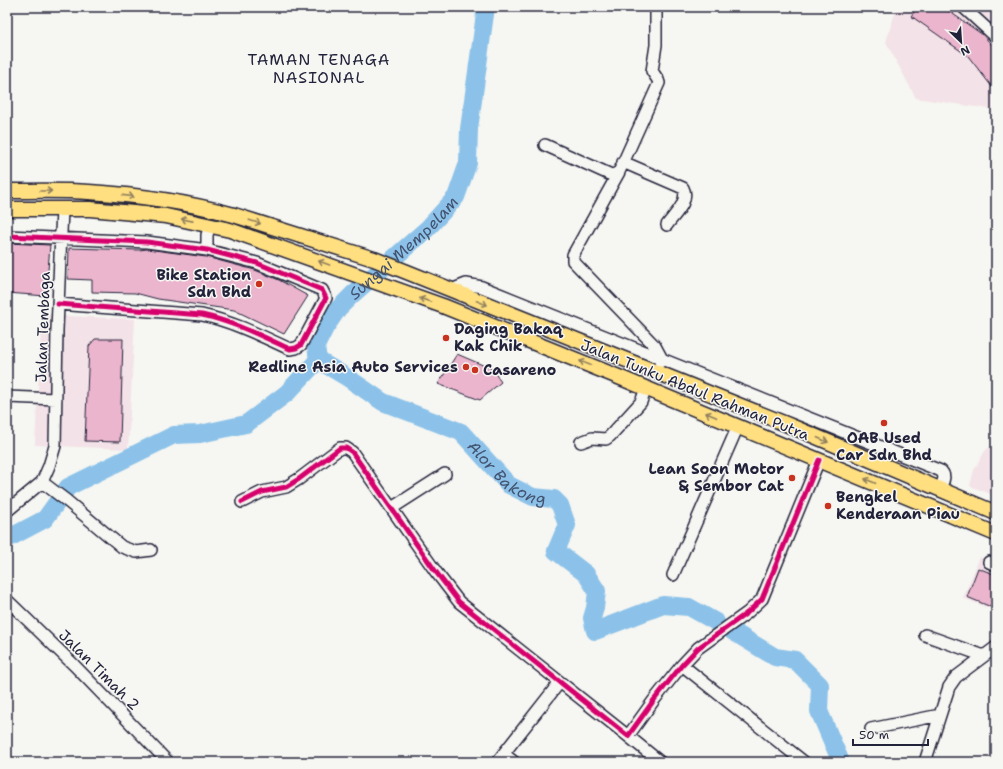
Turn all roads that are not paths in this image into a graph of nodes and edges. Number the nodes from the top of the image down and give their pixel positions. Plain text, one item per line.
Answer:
1 (656, 7) edge
2 (963, 7) edge
3 (996, 37) edge
4 (545, 145) dead end
5 (621, 167) junction
6 (7, 191) edge
7 (62, 208) junction
8 (7, 209) edge
9 (210, 225) junction
10 (667, 225) dead end
11 (7, 236) edge
12 (61, 239) junction
13 (207, 250) junction
14 (58, 304) junction
15 (658, 365) junction
16 (646, 388) junction
17 (7, 397) edge
18 (56, 399) junction
19 (738, 426) junction
20 (581, 442) dead end
21 (819, 460) junction
22 (445, 474) dead end
23 (42, 482) junction
24 (242, 502) dead end
25 (392, 508) junction
26 (7, 511) edge
27 (996, 513) edge
28 (996, 534) edge
29 (151, 550) dead end
30 (673, 575) dead end
31 (7, 600) edge
32 (924, 635) dead end
33 (996, 647) edge
34 (984, 656) junction
35 (682, 665) junction
36 (560, 682) junction
37 (940, 715) junction
38 (871, 729) dead end
39 (628, 736) junction
40 (501, 758) edge
41 (168, 762) edge
42 (514, 762) edge
43 (660, 762) edge
44 (804, 762) edge
45 (925, 762) edge

1 - 5 street
2 - 3 street
4 - 5 street
5 - 10 street
5 - 15 street
6 -> 15 main road, Jalan Tunku Abdul Rahman Putra
7 - 8 main road, Jalan Tunku Abdul Rahman Putra
9 -> 7 main road, Jalan Tunku Abdul Rahman Putra
7 - 12 street, Jalan Tembaga
9 - 13 street
16 -> 9 main road, Jalan Tunku Abdul Rahman Putra
11 - 12 street
12 - 13 street
12 - 14 street, Jalan Tembaga
13 - 14 street
14 - 18 street, Jalan Tembaga
15 - 27 main road, Jalan Tunku Abdul Rahman Putra
19 -> 16 main road, Jalan Tunku Abdul Rahman Putra
16 - 20 street
17 - 18 street
18 - 23 street, Jalan Tembaga
19 - 21 main road, Jalan Tunku Abdul Rahman Putra
19 - 30 street
28 -> 21 main road, Jalan Tunku Abdul Rahman Putra
21 - 35 street
22 - 25 street
23 - 26 street
23 - 29 street
24 - 25 street
25 - 36 street
31 - 41 street, Jalan Timah 2
32 - 34 street
33 - 34 street
34 - 37 street
35 - 39 street
35 - 44 street
36 - 39 street
36 - 40 street
37 - 38 street
37 - 45 street
39 - 43 street
40 - 42 street

